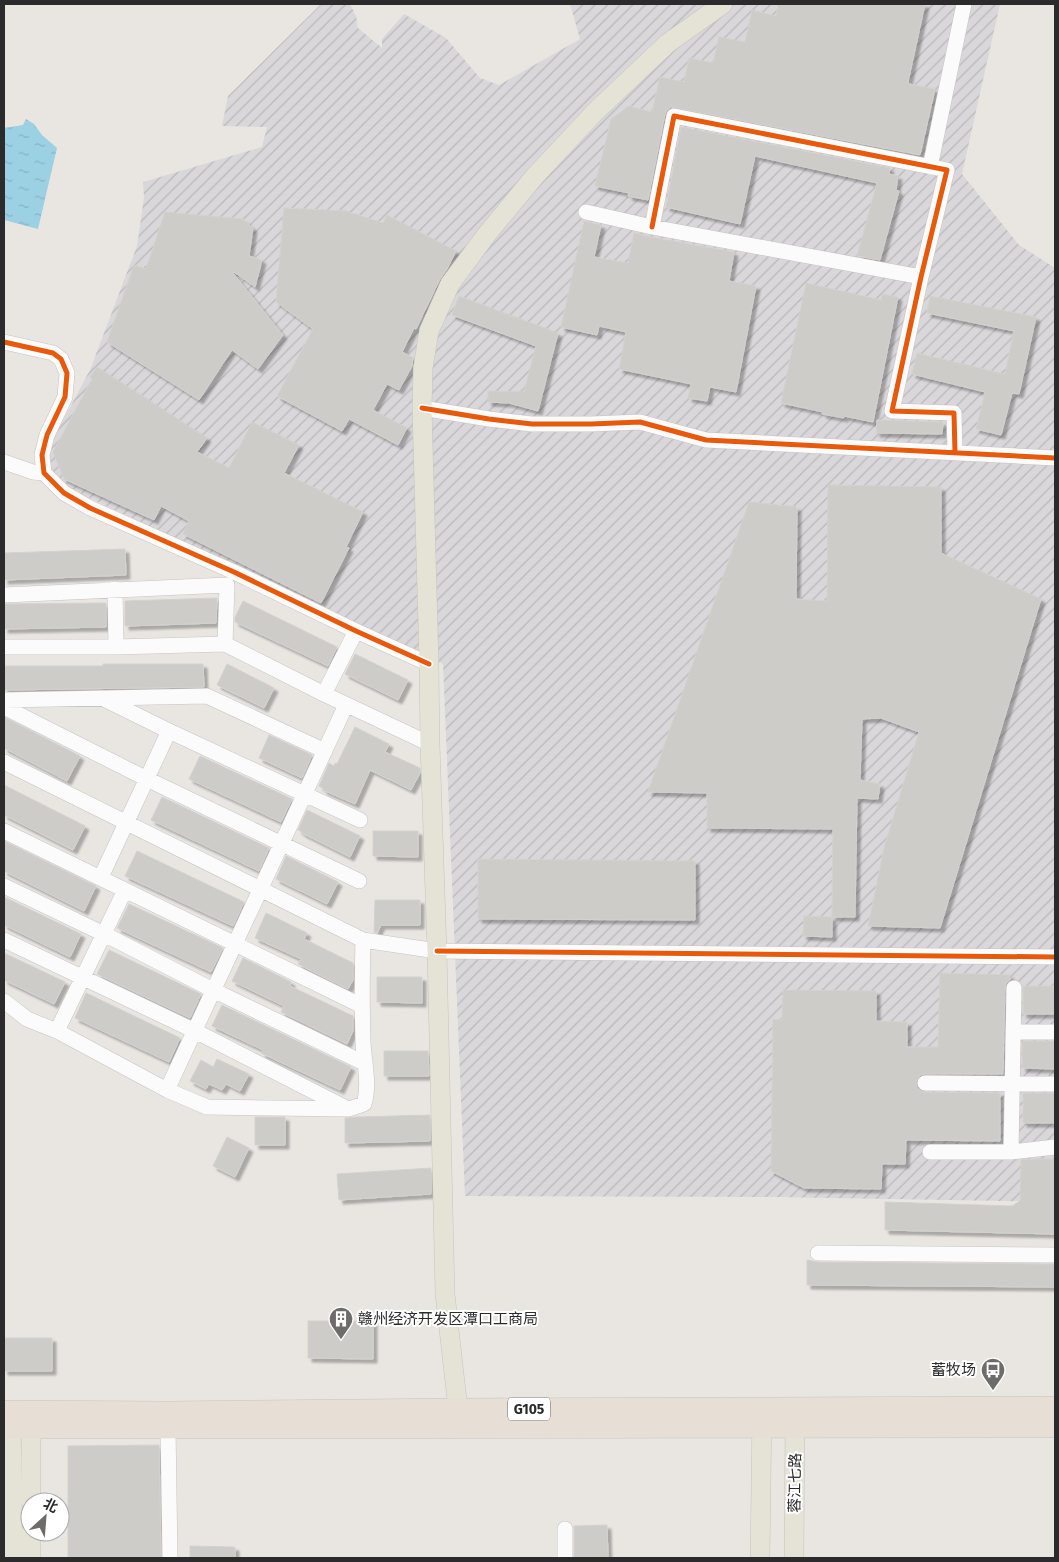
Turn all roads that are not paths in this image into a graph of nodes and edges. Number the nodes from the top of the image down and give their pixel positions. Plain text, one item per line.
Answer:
1 (723, 4) edge
2 (964, 4) edge
3 (930, 167) junction
4 (586, 212) dead end
5 (652, 227) junction
6 (921, 277) junction
7 (4, 342) edge
8 (422, 408) junction
9 (955, 453) junction
10 (1055, 458) edge
11 (4, 462) edge
12 (44, 473) junction
13 (115, 589) junction
14 (4, 595) edge
15 (356, 631) junction
16 (225, 644) junction
17 (4, 647) edge
18 (116, 647) junction
19 (430, 664) junction
20 (324, 694) junction
21 (103, 699) junction
22 (4, 700) edge
23 (346, 705) junction
24 (4, 707) edge
25 (169, 732) junction
26 (430, 744) junction
27 (324, 750) junction
28 (4, 762) edge
29 (147, 779) junction
30 (304, 795) junction
31 (360, 820) dead end
32 (126, 823) junction
33 (4, 831) edge
34 (281, 843) junction
35 (101, 878) junction
36 (359, 881) dead end
37 (4, 886) edge
38 (259, 889) junction
39 (125, 890) junction
40 (104, 934) junction
41 (4, 940) edge
42 (362, 940) junction
43 (234, 944) junction
44 (437, 951) junction
45 (1055, 956) edge
46 (82, 978) junction
47 (1014, 988) dead end
48 (213, 990) junction
49 (4, 1002) edge
50 (362, 1006) junction
51 (195, 1031) junction
52 (57, 1032) junction
53 (1013, 1032) junction
54 (1055, 1032) edge
55 (364, 1063) junction
56 (925, 1083) dead end
57 (1012, 1084) junction
58 (1055, 1084) edge
59 (167, 1090) junction
60 (349, 1109) junction
61 (1055, 1147) edge
62 (930, 1152) dead end
63 (1011, 1152) junction
64 (818, 1253) dead end
65 (1055, 1255) edge
66 (1055, 1407) edge
67 (458, 1409) junction
68 (795, 1417) junction
69 (762, 1418) junction
70 (15, 1419) edge
71 (1055, 1427) edge
72 (168, 1428) junction
73 (29, 1492) edge
74 (565, 1529) dead end
75 (31, 1542) edge
76 (13, 1558) edge
77 (32, 1558) edge
78 (170, 1558) edge
79 (565, 1558) edge
80 (760, 1558) edge
81 (794, 1558) edge

1 - 8 main road
2 - 3 street
3 - 5 street
3 - 6 street
4 - 5 street
5 - 6 street
6 - 9 street
7 - 12 street
8 - 9 street
8 - 19 main road
9 - 10 street
11 - 12 street
12 - 15 street
13 - 14 street
13 - 16 street
13 - 18 street
15 - 19 street
15 - 20 street
16 - 18 street
16 - 20 street
17 - 18 street
19 - 26 main road
20 - 23 street
21 - 22 street
21 - 25 street
21 - 27 street
23 - 26 street
23 - 27 street
24 - 29 street
25 - 29 street
25 - 30 street
26 - 44 main road
27 - 30 street
28 - 32 street
29 - 32 street
29 - 34 street
30 - 31 street
30 - 34 street
32 - 35 street
32 - 38 street
33 - 35 street
34 - 36 street
34 - 38 street
35 - 39 street
37 - 40 street
38 - 42 street
38 - 43 street
39 - 40 street
39 - 43 street
40 - 46 street
40 - 48 street
41 - 46 street
42 - 44 street
42 - 50 street
43 - 48 street
43 - 50 street
44 - 45 street
44 - 67 main road
46 - 51 street
46 - 52 street
47 - 53 street
48 - 51 street
48 - 55 street
49 - 52 street
50 - 55 street
51 - 59 street
51 - 60 street
52 - 59 street
53 - 54 street
53 - 57 street
55 - 60 street
56 - 57 street
57 - 58 street
57 - 63 street
59 - 60 street
61 - 63 street
62 - 63 street
64 - 65 street
66 - 68 highway, G105
67 - 69 highway, G105
67 - 70 highway, G105
68 - 69 highway, G105
68 - 71 highway, G105
68 - 81 main road, 蓉江七路
69 - 72 highway, G105
69 - 80 main road
70 - 72 highway, G105
70 - 73 main road
70 - 76 main road
72 - 78 street
74 - 79 street
75 - 77 main road

